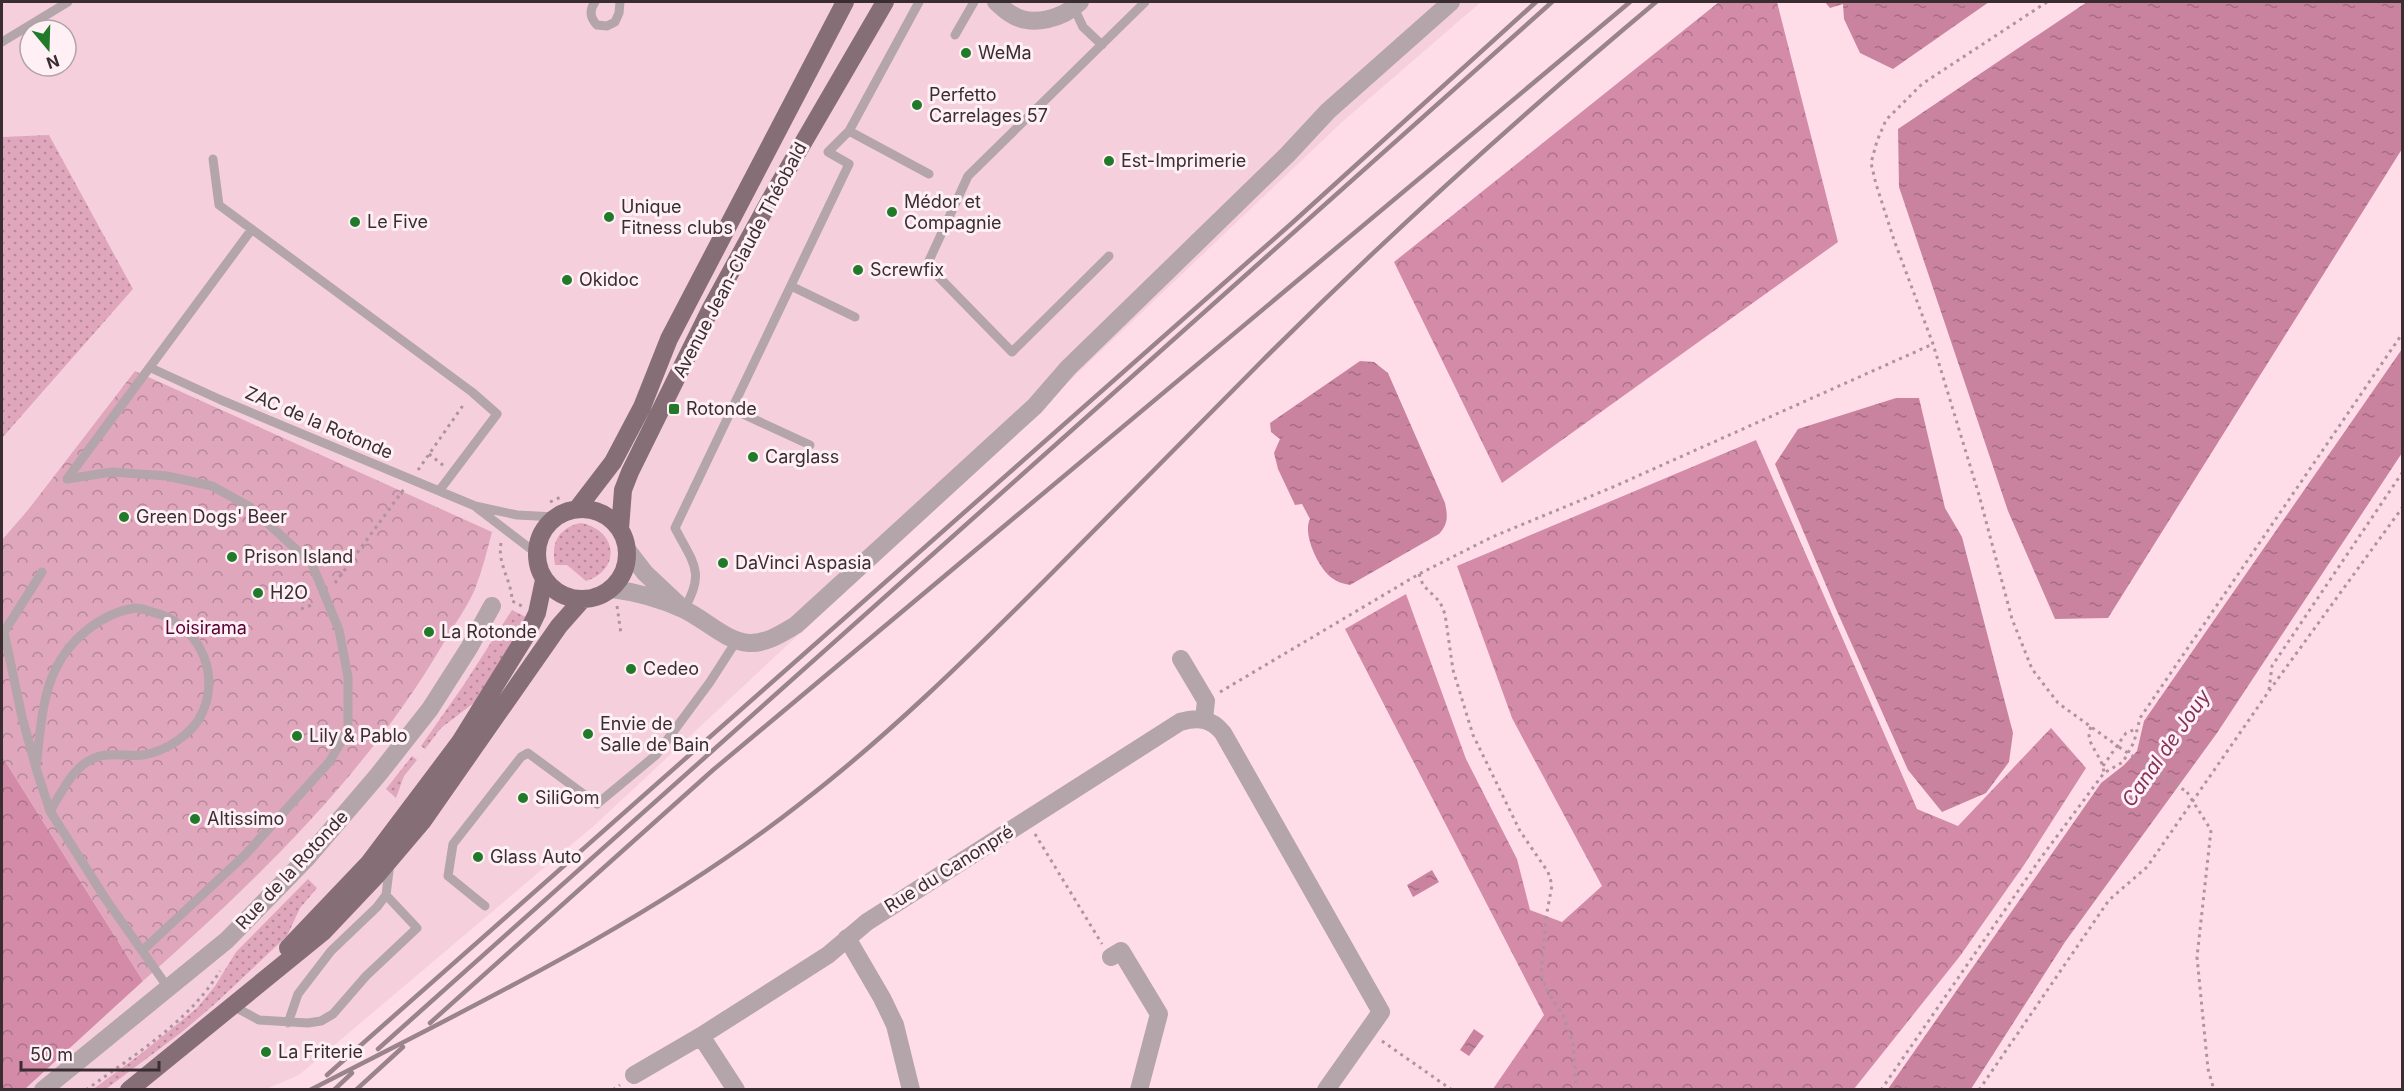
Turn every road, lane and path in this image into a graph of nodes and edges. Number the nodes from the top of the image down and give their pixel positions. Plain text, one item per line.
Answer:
1 (68, 2) edge
2 (595, 2) edge
3 (620, 2) edge
4 (845, 2) edge
5 (885, 2) edge
6 (919, 2) edge
7 (974, 2) edge
8 (996, 2) edge
9 (1145, 2) edge
10 (1451, 2) edge
11 (2047, 2) edge
12 (1077, 5) edge
13 (955, 35) dead end
14 (2, 42) edge
15 (1102, 45) junction
16 (849, 131) junction
17 (213, 159) dead end
18 (929, 174) dead end
19 (252, 229) junction
20 (1109, 256) dead end
21 (791, 286) junction
22 (855, 317) dead end
23 (2403, 334) edge
24 (1934, 344) junction
25 (151, 368) junction
26 (472, 392) junction
27 (732, 409) junction
28 (810, 445) dead end
29 (429, 454) junction
30 (453, 472) junction
31 (2403, 473) edge
32 (411, 479) junction
33 (439, 491) junction
34 (573, 501) junction
35 (475, 506) junction
36 (2403, 508) edge
37 (550, 510) junction
38 (620, 529) junction
39 (502, 538) dead end
40 (628, 551) junction
41 (536, 553) junction
42 (42, 572) dead end
43 (1419, 574) junction
44 (544, 580) junction
45 (614, 596) junction
46 (326, 597) junction
47 (582, 600) junction
48 (492, 606) dead end
49 (300, 609) dead end
50 (684, 609) junction
51 (537, 613) junction
52 (621, 634) dead end
53 (737, 640) junction
54 (1180, 659) dead end
55 (2268, 691) junction
56 (1206, 700) junction
57 (1204, 719) junction
58 (2091, 727) junction
59 (2136, 729) junction
60 (2118, 746) junction
61 (2103, 766) junction
62 (36, 768) junction
63 (2104, 773) junction
64 (2192, 800) junction
65 (50, 811) junction
66 (1027, 820) junction
67 (390, 860) junction
68 (386, 895) junction
69 (485, 906) dead end
70 (847, 939) junction
71 (143, 950) junction
72 (1110, 957) joint
73 (169, 989) junction
74 (233, 1006) junction
75 (288, 1023) junction
76 (1367, 1031) junction
77 (701, 1036) junction
78 (634, 1075) dead end
79 (43, 1089) edge
80 (129, 1089) edge
81 (736, 1089) edge
82 (912, 1089) edge
83 (1139, 1089) edge
84 (1326, 1089) edge
85 (1452, 1089) edge
86 (1574, 1089) edge
87 (1881, 1089) edge
88 (1979, 1089) edge
89 (2214, 1089) edge

1 - 14 lane
2 - 3 lane
4 - 34 main road, Avenue Jean-Claude Théobald
5 - 38 main road, Avenue Jean-Claude Théobald
6 - 16 lane
7 - 13 lane
8 - 12 street
9 - 15 lane
10 - 53 street
11 - 24 path
12 - 15 lane
15 - 20 lane
16 - 18 lane
16 - 21 lane
17 - 19 lane
19 - 25 lane
19 - 26 lane
21 - 22 lane
21 - 27 lane
23 - 59 path
24 - 43 path
24 - 58 path
25 - 32 lane, ZAC de la Rotonde
25 - 46 lane
26 - 29 path
26 - 30 lane
27 - 28 lane
27 - 50 lane
29 - 30 path
29 - 32 path
30 - 33 lane
31 - 55 path
32 - 33 lane, ZAC de la Rotonde
32 - 46 path
33 - 35 lane, ZAC de la Rotonde
34 - 37 main road
34 - 37 path
34 - 38 main road
35 - 37 lane, ZAC de la Rotonde
35 - 41 lane, ZAC de la Rotonde
36 - 55 path
37 - 41 main road
38 - 40 main road
39 - 51 path
40 - 45 main road
40 - 50 street
41 - 44 main road
42 - 62 lane
43 - 56 path
43 - 86 path
44 - 47 main road
44 - 51 main road
45 - 47 main road
45 - 50 street
45 - 52 path
46 - 49 path
46 - 71 lane
47 - 67 main road
48 - 73 street, Rue de la Rotonde
50 - 53 street
51 - 74 main road
53 - 69 lane
54 - 56 street
55 - 64 path
56 - 57 street
57 - 66 street, Rue du Canonpré
57 - 76 street
58 - 60 path
58 - 61 path
59 - 60 path
59 - 63 path
60 - 61 path
60 - 64 path, bridge
61 - 63 path
62 - 65 lane
62 - 65 lane
63 - 87 path
64 - 88 path
64 - 89 path
65 - 71 lane
66 - 70 street, Rue du Canonpré
66 - 72 path
67 - 68 lane
67 - 74 main road
68 - 75 lane
68 - 75 lane
70 - 77 street, Rue du Canonpré
70 - 82 street
71 - 73 lane
72 - 83 street
73 - 79 street, Rue de la Rotonde
74 - 75 lane
74 - 80 main road
76 - 84 street
76 - 85 path
77 - 78 street, Rue du Canonpré
77 - 81 street

